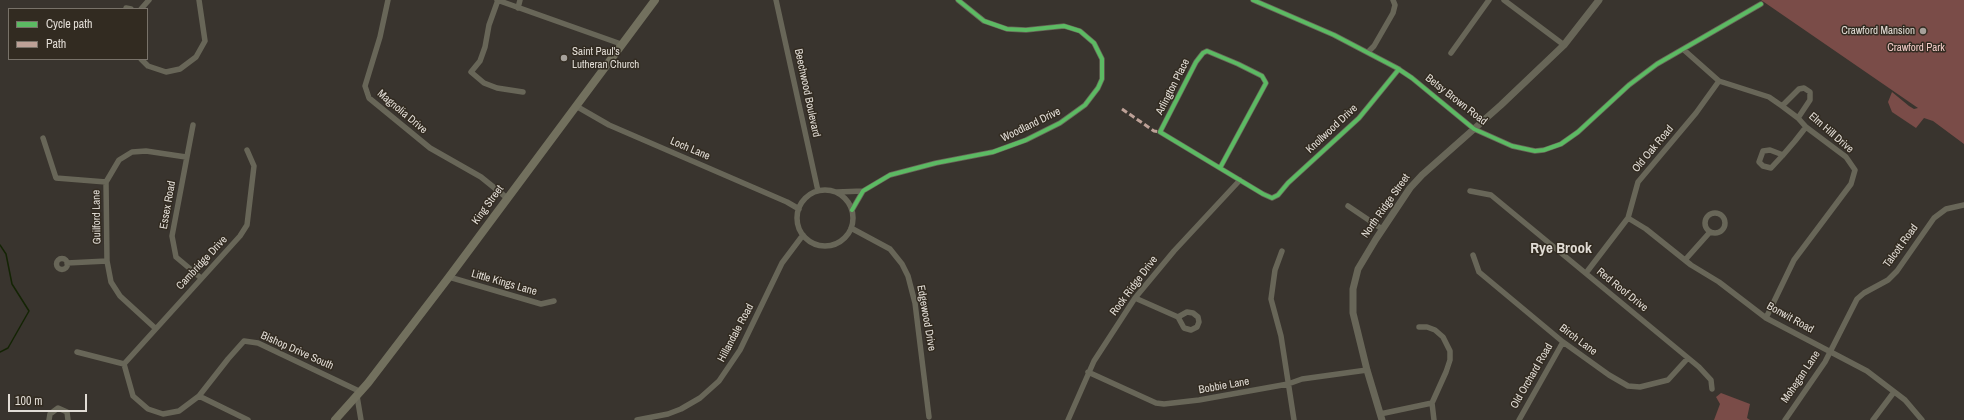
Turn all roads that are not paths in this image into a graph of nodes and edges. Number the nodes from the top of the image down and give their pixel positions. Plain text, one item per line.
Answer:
1 (149, 0) edge
2 (199, 0) edge
3 (388, 0) edge
4 (498, 0) edge
5 (520, 0) edge
6 (654, 0) edge
7 (776, 0) edge
8 (958, 0) edge
9 (1253, 0) edge
10 (1393, 0) edge
11 (1489, 0) edge
12 (1504, 0) edge
13 (1599, 0) edge
14 (1266, 3) edge
15 (1761, 4) dead end
16 (142, 8) edge
17 (518, 8) junction
18 (621, 44) junction
19 (1564, 45) junction
20 (1684, 50) junction
21 (1368, 52) junction
22 (1451, 53) dead end
23 (142, 60) edge
24 (1399, 69) junction
25 (1719, 81) junction
26 (523, 92) dead end
27 (576, 106) junction
28 (1782, 106) junction
29 (1798, 118) junction
30 (193, 125) dead end
31 (1806, 127) junction
32 (1474, 128) junction
33 (43, 138) dead end
34 (247, 150) dead end
35 (1783, 155) dead end
36 (186, 158) junction
37 (1220, 168) junction
38 (1240, 180) junction
39 (106, 182) junction
40 (818, 191) junction
41 (863, 191) junction
42 (1470, 191) dead end
43 (836, 192) junction
44 (506, 198) junction
45 (1964, 205) edge
46 (1348, 206) dead end
47 (799, 209) junction
48 (852, 210) junction
49 (1628, 218) junction
50 (851, 228) junction
51 (1382, 229) junction
52 (1710, 232) dead end
53 (804, 235) junction
54 (1282, 251) dead end
55 (1473, 255) dead end
56 (1685, 260) junction
57 (107, 261) junction
58 (67, 264) dead end
59 (1586, 273) junction
60 (449, 277) junction
61 (200, 278) junction
62 (1135, 298) junction
63 (554, 301) dead end
64 (1178, 317) dead end
65 (1766, 318) junction
66 (1844, 324) joint
67 (155, 328) junction
68 (1419, 328) dead end
69 (1563, 342) junction
70 (1831, 351) junction
71 (77, 352) dead end
72 (1688, 358) junction
73 (124, 364) junction
74 (1367, 370) junction
75 (1088, 372) junction
76 (1288, 384) junction
77 (1712, 389) dead end
78 (1894, 392) junction
79 (359, 394) junction
80 (199, 396) junction
81 (1432, 402) junction
82 (929, 417) dead end
83 (1381, 417) edge
84 (1520, 419) edge
85 (49, 420) edge
86 (68, 420) edge
87 (248, 420) edge
88 (335, 420) edge
89 (362, 420) edge
90 (637, 420) edge
91 (1068, 420) edge
92 (1294, 420) edge
93 (1434, 420) edge
94 (1785, 420) edge
95 (1874, 420) edge
96 (1922, 420) edge

1 - 16 street
2 - 23 street
3 - 44 street, Magnolia Drive
4 - 17 street
4 - 26 street
5 - 17 street
6 - 18 main road, King Street
7 - 40 street, Beechwood Boulevard
8 - 41 street, Woodland Drive
9 - 14 street, Betsy Brown Road
10 - 21 street
11 - 22 street
12 - 19 street
13 - 19 street, North Ridge Street
14 - 21 street, Betsy Brown Road
15 - 20 street, Betsy Brown Road
17 - 18 street
18 - 27 main road, King Street
19 - 32 street, North Ridge Street
20 - 25 street, Elm Hill Drive
20 - 32 street, Betsy Brown Road
21 - 24 street, Betsy Brown Road
24 - 32 street, Betsy Brown Road
24 - 38 street, Knollwood Drive
25 - 28 street, Elm Hill Drive
25 - 49 street, Old Oak Road
27 - 44 main road, King Street
27 - 47 street, Loch Lane
28 - 29 street, Elm Hill Drive
28 - 29 street
29 - 31 street, Elm Hill Drive
30 - 36 street, Essex Road
31 - 35 street
31 - 65 street, Elm Hill Drive
32 - 51 street, North Ridge Street
33 - 39 street
34 - 61 street, Cambridge Drive
36 - 39 street, Guilford Lane
36 - 61 street, Essex Road
37 - 37 street, Arlington Place
37 - 38 street
38 - 62 street, Rock Ridge Drive
39 - 57 street, Guilford Lane
40 - 43 street
40 - 47 street
41 - 43 street, Woodland Drive
41 - 48 street, Woodland Drive
42 - 59 street, Red Roof Drive
43 - 48 street
44 - 60 main road, King Street
45 - 66 street, Talcott Road
46 - 51 street
47 - 53 street
48 - 50 street
49 - 56 street, Bonwit Road
49 - 59 street, Old Oak Road
50 - 53 street
50 - 82 street, Edgewood Drive
51 - 74 street, North Ridge Street
52 - 56 street
53 - 90 street, Hillandale Road
54 - 76 street
55 - 69 street, Birch Lane
56 - 65 street, Bonwit Road
57 - 58 street
57 - 67 street, Guilford Lane
59 - 72 street, Red Roof Drive
60 - 63 street, Little Kings Lane
60 - 79 main road, King Street
61 - 67 street, Cambridge Drive
62 - 64 street
62 - 75 street, Rock Ridge Drive
65 - 70 street, Bonwit Road
66 - 70 street, Mohegan Lane
67 - 73 street, Cambridge Drive
68 - 81 street
69 - 72 street, Birch Lane
69 - 84 street, Old Orchard Road
70 - 78 street, Bonwit Road
70 - 94 street, Mohegan Lane
71 - 73 street
72 - 77 street, Red Roof Drive
73 - 80 street
74 - 76 street, Bobbie Lane
74 - 83 street, North Ridge Street
75 - 76 street, Bobbie Lane
75 - 91 street, Rock Ridge Drive
76 - 92 street
78 - 95 street
78 - 96 street, Bonwit Road
79 - 80 street, Bishop Drive South
79 - 88 main road, King Street
79 - 89 street
80 - 87 street
81 - 83 street
81 - 93 street
85 - 86 street

